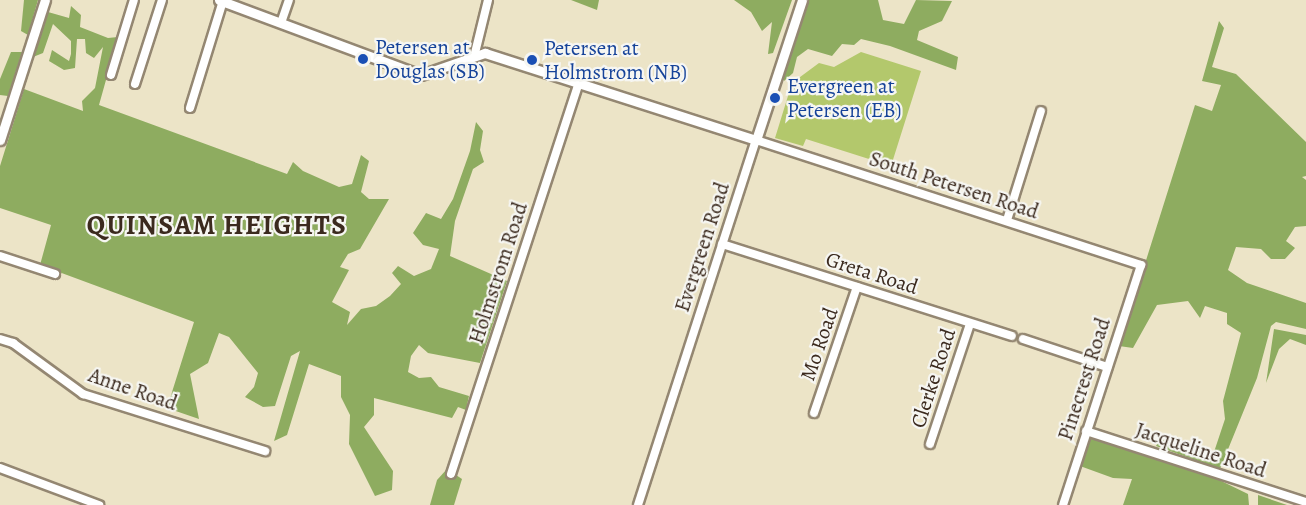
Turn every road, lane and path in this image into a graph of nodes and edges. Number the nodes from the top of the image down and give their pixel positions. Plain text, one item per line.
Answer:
1 (45, 0) edge
2 (134, 0) edge
3 (162, 0) edge
4 (289, 0) edge
5 (488, 0) edge
6 (802, 0) edge
7 (221, 1) edge
8 (281, 23) junction
9 (474, 57) junction
10 (111, 75) dead end
11 (579, 83) junction
12 (135, 84) dead end
13 (189, 108) dead end
14 (1041, 111) dead end
15 (0, 140) edge
16 (756, 140) junction
17 (1007, 220) junction
18 (722, 244) junction
19 (0, 256) edge
20 (1141, 265) joint
21 (55, 274) dead end
22 (857, 287) junction
23 (970, 324) junction
24 (1012, 336) dead end
25 (0, 339) edge
26 (1023, 339) dead end
27 (1107, 367) junction
28 (814, 413) dead end
29 (1086, 431) junction
30 (930, 444) dead end
31 (265, 451) dead end
32 (0, 468) edge
33 (451, 474) dead end
34 (1306, 502) edge
35 (99, 505) edge
36 (638, 505) edge
37 (1063, 505) edge

1 - 15 street
2 - 10 street
3 - 12 street
4 - 8 street
5 - 9 street
6 - 16 street, Evergreen Road
7 - 8 street
7 - 13 street
8 - 9 street
9 - 11 street
11 - 16 street
11 - 33 street, Holmstrom Road
14 - 17 street
16 - 17 street, South Petersen Road
16 - 18 street, Evergreen Road
17 - 20 street, South Petersen Road
18 - 22 street, Greta Road
18 - 36 street, Evergreen Road
19 - 21 street
20 - 27 street, Pinecrest Road
22 - 23 street, Greta Road
22 - 28 street, Mo Road
23 - 24 street, Greta Road
23 - 30 street, Clerke Road
25 - 31 street, Anne Road
26 - 27 street
27 - 29 street, Pinecrest Road
29 - 34 street, Jacqueline Road
29 - 37 street, Pinecrest Road
32 - 35 street

